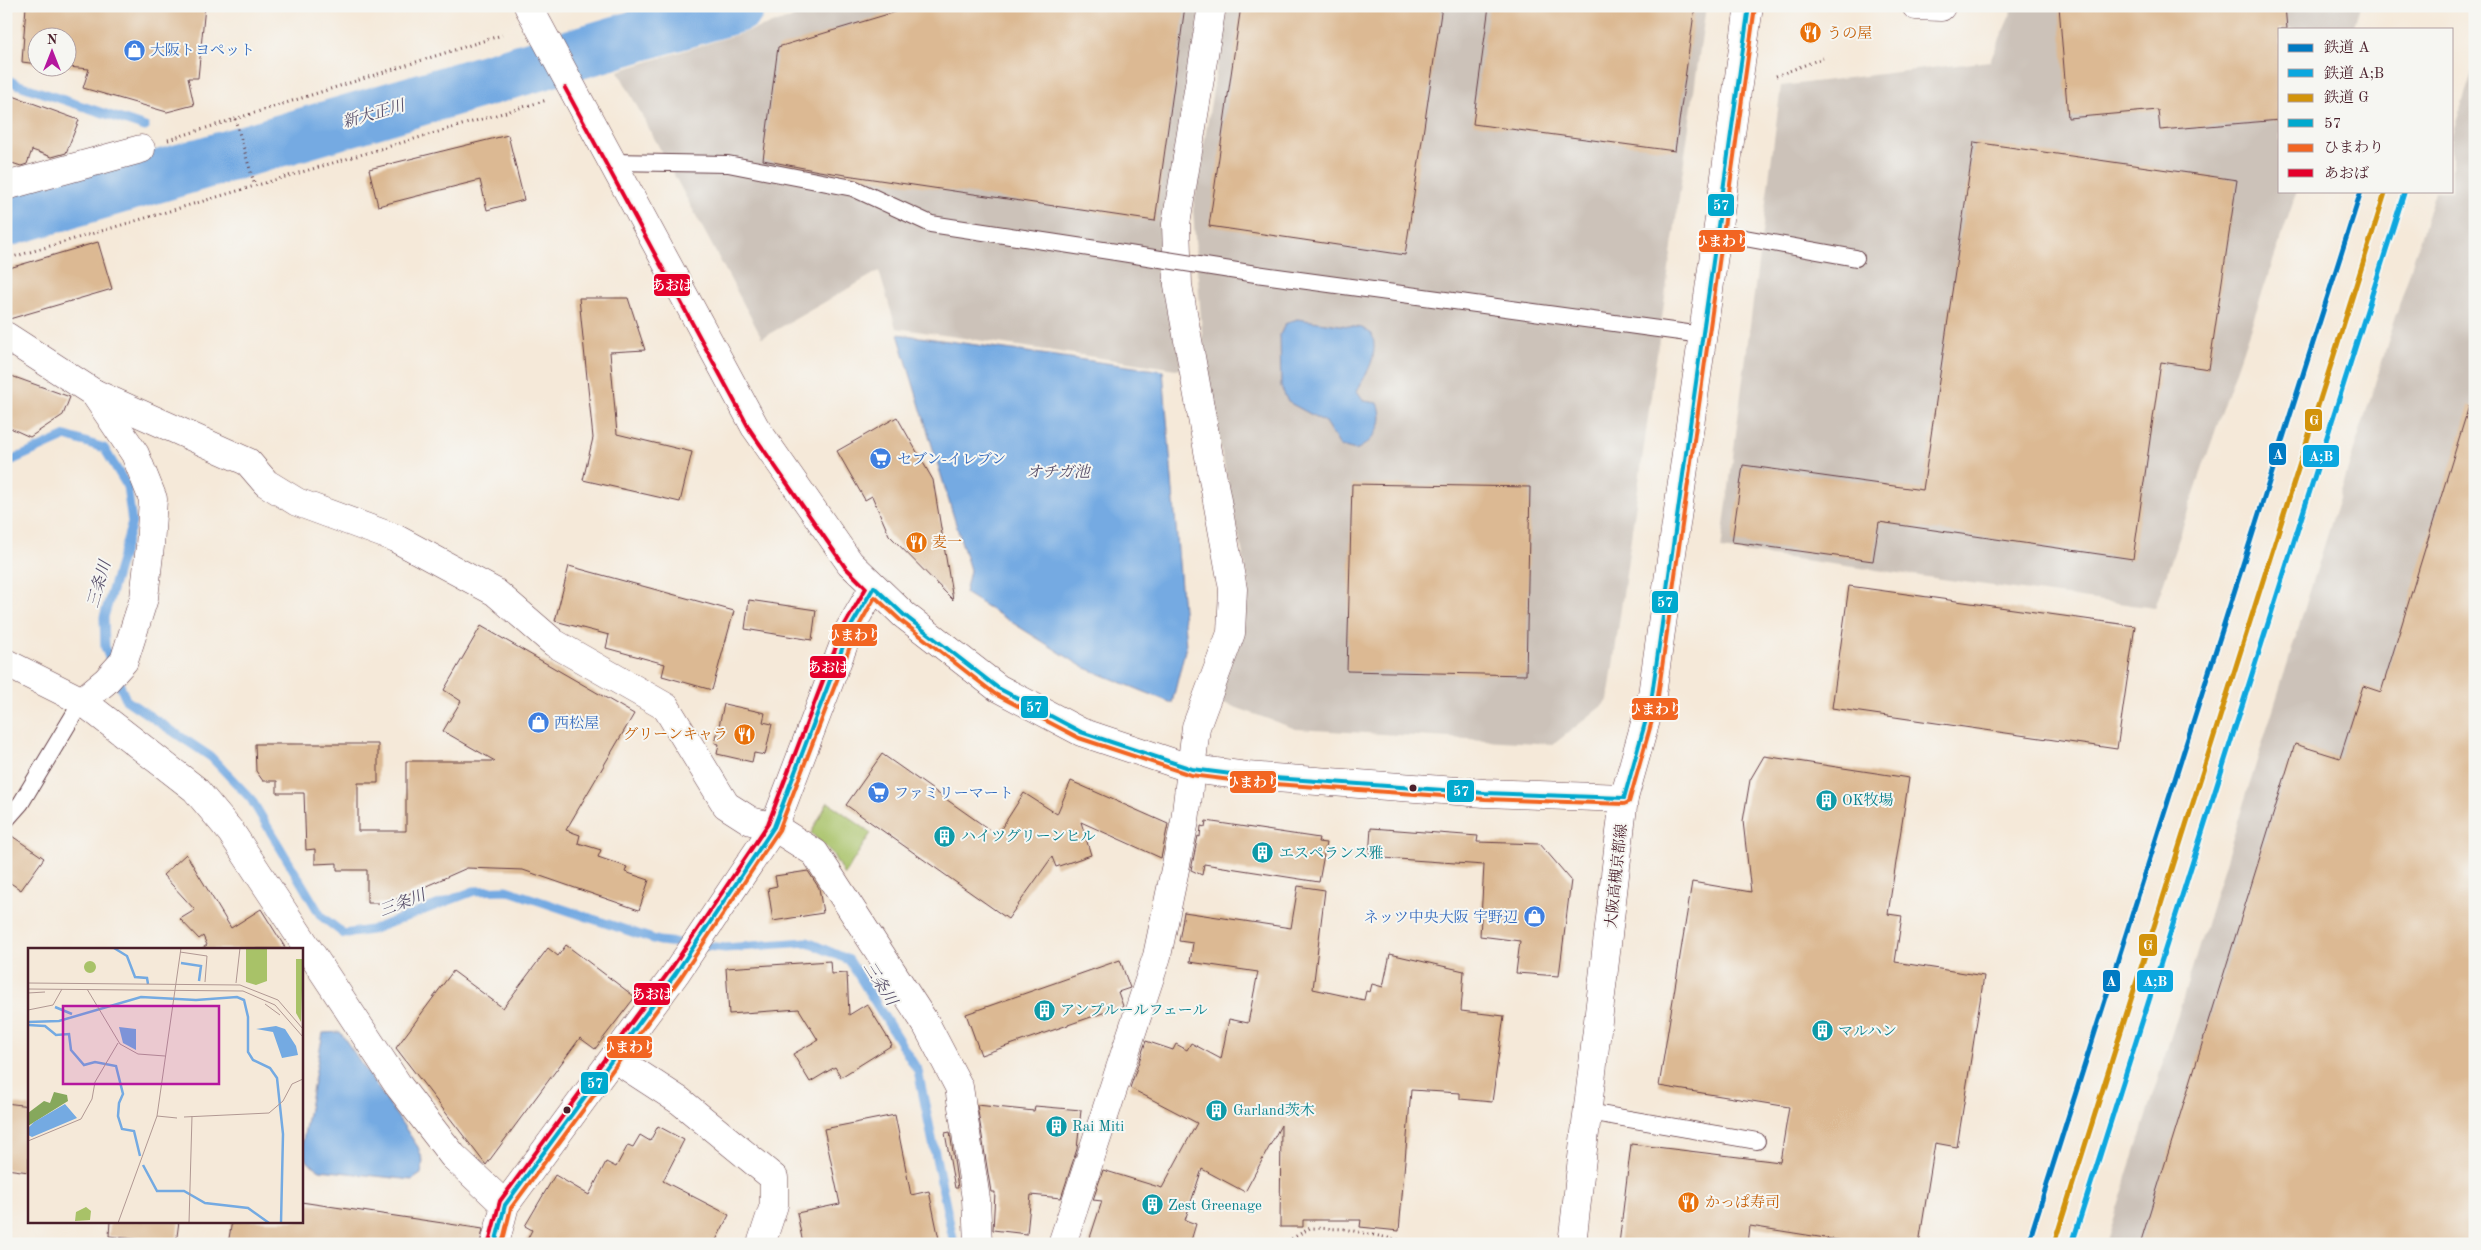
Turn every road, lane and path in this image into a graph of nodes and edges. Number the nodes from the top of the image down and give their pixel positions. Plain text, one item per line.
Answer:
1 (528, 6) edge
2 (1212, 6) edge
3 (1750, 6) edge
4 (502, 35) dead end
5 (1823, 58) dead end
6 (1776, 76) dead end
7 (572, 89) junction
8 (235, 119) junction
9 (141, 149) joint
10 (612, 162) junction
11 (6, 186) edge
12 (255, 186) junction
13 (1717, 233) junction
14 (1856, 258) dead end
15 (6, 259) edge
16 (1702, 335) junction
17 (6, 336) edge
18 (94, 393) junction
19 (874, 587) junction
20 (7, 666) edge
21 (82, 701) junction
22 (1192, 769) junction
23 (1624, 798) junction
24 (6, 820) edge
25 (774, 828) junction
26 (614, 1058) junction
27 (1588, 1112) junction
28 (1757, 1141) dead end
29 (505, 1205) junction
30 (1539, 1243) edge
31 (495, 1244) edge
32 (761, 1244) edge
33 (978, 1244) edge
34 (1062, 1244) edge
35 (1283, 1244) edge
36 (1418, 1244) edge
37 (1523, 1244) edge
38 (1572, 1244) edge

1 - 7 street
2 - 22 street
3 - 13 street, 大阪高槻京都線
4 - 8 path
5 - 6 path
7 - 10 street
7 - 12 path
8 - 9 path
8 - 12 path
9 - 11 street
10 - 16 lane, bridge
10 - 19 street
12 - 15 path
13 - 14 lane
13 - 16 street, 大阪高槻京都線
16 - 23 street, 大阪高槻京都線
17 - 18 street
18 - 21 street
18 - 25 street
19 - 22 street
19 - 25 street
20 - 21 street
21 - 24 lane
21 - 29 street
22 - 23 street
22 - 34 street
23 - 27 street, 大阪高槻京都線
25 - 26 street
25 - 33 street
26 - 29 street
26 - 32 street
27 - 28 lane
27 - 38 street, 大阪高槻京都線
29 - 31 street
30 - 37 path
35 - 36 path

